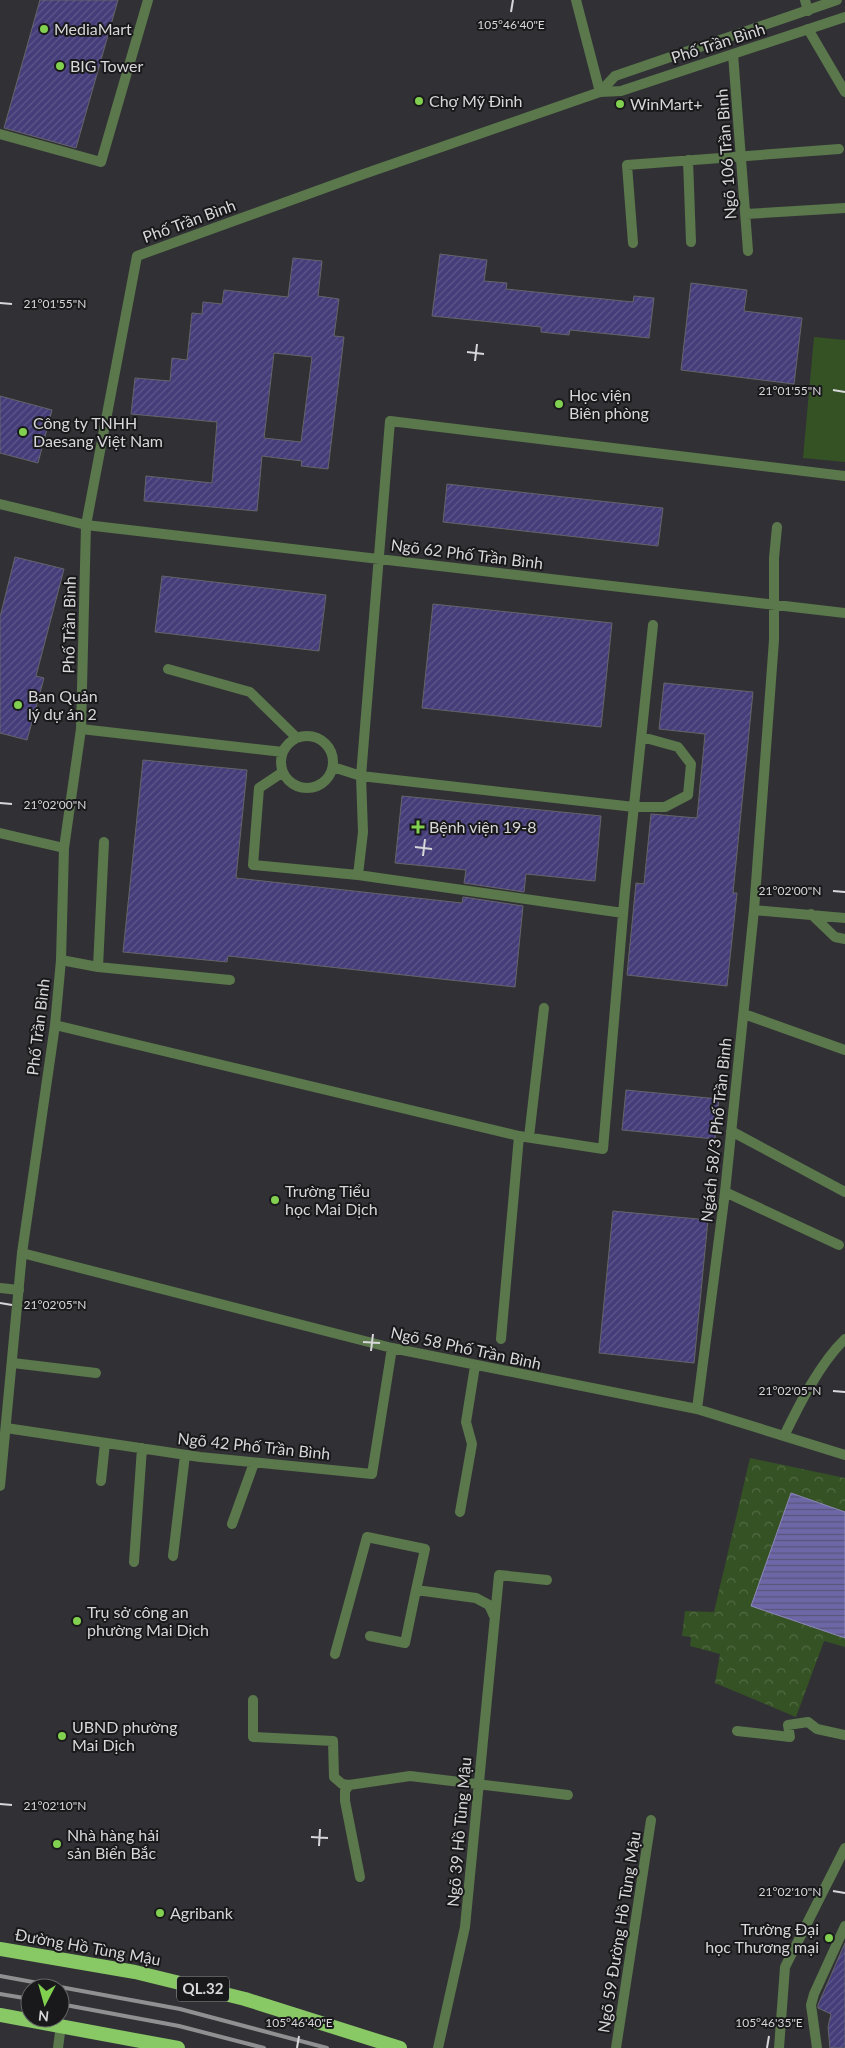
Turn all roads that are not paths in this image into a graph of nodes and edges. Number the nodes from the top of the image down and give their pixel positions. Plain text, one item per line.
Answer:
1 (148, 0) edge
2 (576, 0) edge
3 (805, 0) edge
4 (837, 0) edge
5 (808, 11) junction
6 (845, 17) edge
7 (808, 29) junction
8 (733, 54) junction
9 (600, 92) junction
10 (845, 92) edge
11 (0, 134) edge
12 (839, 149) dead end
13 (741, 155) junction
14 (688, 160) junction
15 (845, 208) edge
16 (746, 214) junction
17 (691, 242) dead end
18 (633, 243) dead end
19 (748, 252) dead end
20 (845, 476) edge
21 (0, 504) edge
22 (86, 525) junction
23 (777, 526) dead end
24 (377, 559) junction
25 (775, 604) junction
26 (845, 613) edge
27 (653, 625) dead end
28 (168, 669) dead end
29 (81, 729) junction
30 (297, 738) junction
31 (642, 738) junction
32 (283, 752) junction
33 (333, 767) junction
34 (283, 772) junction
35 (361, 776) junction
36 (634, 807) junction
37 (0, 833) edge
38 (104, 842) dead end
39 (64, 848) junction
40 (358, 875) junction
41 (754, 910) junction
42 (623, 913) junction
43 (811, 914) junction
44 (845, 918) edge
45 (845, 938) edge
46 (61, 960) junction
47 (98, 967) junction
48 (230, 980) dead end
49 (544, 1008) dead end
50 (744, 1014) junction
51 (55, 1025) junction
52 (845, 1050) edge
53 (731, 1131) junction
54 (524, 1137) junction
55 (725, 1192) junction
56 (845, 1192) edge
57 (840, 1245) dead end
58 (22, 1254) junction
59 (0, 1288) edge
60 (19, 1290) junction
61 (501, 1339) dead end
62 (845, 1339) edge
63 (392, 1348) junction
64 (13, 1363) junction
65 (475, 1366) junction
66 (96, 1373) dead end
67 (697, 1410) junction
68 (6, 1428) junction
69 (784, 1436) junction
70 (105, 1443) junction
71 (142, 1448) junction
72 (845, 1454) edge
73 (185, 1455) junction
74 (254, 1464) junction
75 (100, 1481) dead end
76 (0, 1486) edge
77 (460, 1512) dead end
78 (232, 1524) dead end
79 (172, 1556) dead end
80 (134, 1562) dead end
81 (547, 1580) dead end
82 (416, 1590) junction
83 (494, 1617) junction
84 (370, 1636) dead end
85 (335, 1654) dead end
86 (253, 1700) dead end
87 (737, 1731) dead end
88 (845, 1735) edge
89 (479, 1784) junction
90 (349, 1785) junction
91 (568, 1795) dead end
92 (651, 1820) dead end
93 (845, 1848) edge
94 (360, 1877) dead end
95 (845, 1926) edge
96 (0, 1949) edge
97 (0, 2015) edge
98 (20, 2018) edge
99 (70, 2027) edge
100 (61, 2028) edge
101 (58, 2048) edge
102 (178, 2048) edge
103 (400, 2048) edge
104 (438, 2048) edge
105 (616, 2048) edge
106 (779, 2048) edge
107 (817, 2048) edge

1 - 11 street
2 - 9 street
3 - 5 street
4 - 5 street, Phố Trần Bình
5 - 9 street, Phố Trần Bình
6 - 7 street, Phố Trần Bình
7 - 8 street, Phố Trần Bình
7 - 10 street
8 - 9 street, Phố Trần Bình
8 - 13 street, Ngõ 106 Trần Bình
9 - 22 street, Phố Trần Bình
12 - 13 street
13 - 14 street
13 - 16 street, Ngõ 106 Trần Bình
14 - 17 street
14 - 18 street
15 - 16 street
16 - 19 street, Ngõ 106 Trần Bình
20 - 24 street
21 - 22 street, Ngõ 62 Phố Trần Bình
22 - 24 street, Ngõ 62 Phố Trần Bình
22 - 29 street, Phố Trần Bình
23 - 25 street, Ngách 58/3 Phố Trần Bình
24 - 25 street, Ngõ 62 Phố Trần Bình
24 - 35 street
25 - 26 street, Ngõ 62 Phố Trần Bình
25 - 41 street, Ngách 58/3 Phố Trần Bình
27 - 31 street
28 - 30 street
29 - 32 street
29 - 39 street, Phố Trần Bình
30 - 32 street
30 - 33 street
31 - 36 street
31 - 36 street
32 - 34 street
33 - 34 street
33 - 35 street
34 - 40 street
35 - 36 street
35 - 40 street
36 - 42 street
37 - 39 street
38 - 47 street
39 - 46 street, Phố Trần Bình
40 - 42 street
41 - 43 street
41 - 50 street, Ngách 58/3 Phố Trần Bình
42 - 54 street
43 - 44 street
43 - 45 street
46 - 47 street
46 - 51 street, Phố Trần Bình
47 - 48 street
49 - 54 street
50 - 52 street
50 - 53 street, Ngách 58/3 Phố Trần Bình
51 - 54 street
51 - 58 street, Phố Trần Bình
53 - 55 street, Ngách 58/3 Phố Trần Bình
53 - 56 street
54 - 61 street
55 - 57 street
55 - 67 street, Ngách 58/3 Phố Trần Bình
58 - 60 street, Phố Trần Bình
58 - 63 street, Ngõ 58 Phố Trần Bình
59 - 60 street
60 - 64 street, Phố Trần Bình
62 - 69 street
63 - 65 street, Ngõ 58 Phố Trần Bình
63 - 74 street, Ngõ 42 Phố Trần Bình
64 - 66 street
64 - 68 street, Phố Trần Bình
65 - 67 street, Ngõ 58 Phố Trần Bình
65 - 77 street
67 - 69 street, Ngõ 58 Phố Trần Bình
68 - 70 street, Ngõ 42 Phố Trần Bình
68 - 76 street, Phố Trần Bình
69 - 72 street, Ngõ 58 Phố Trần Bình
70 - 71 street, Ngõ 42 Phố Trần Bình
70 - 75 street
71 - 73 street, Ngõ 42 Phố Trần Bình
71 - 80 street
73 - 74 street, Ngõ 42 Phố Trần Bình
73 - 79 street
74 - 78 street
81 - 83 street, Ngõ 39 Hồ Tùng Mậu
82 - 83 street
82 - 84 street
82 - 85 street
83 - 89 street, Ngõ 39 Hồ Tùng Mậu
86 - 90 street
87 - 88 street
89 - 90 street
89 - 91 street
89 - 104 street, Ngõ 39 Hồ Tùng Mậu
90 - 94 street
92 - 105 street, Ngõ 59 Đường Hồ Tùng Mậu
93 - 106 street
95 - 107 street
96 - 103 highway, Đường Hồ Tùng Mậu / QL.32
97 - 98 highway
99 - 102 highway
100 - 101 street

